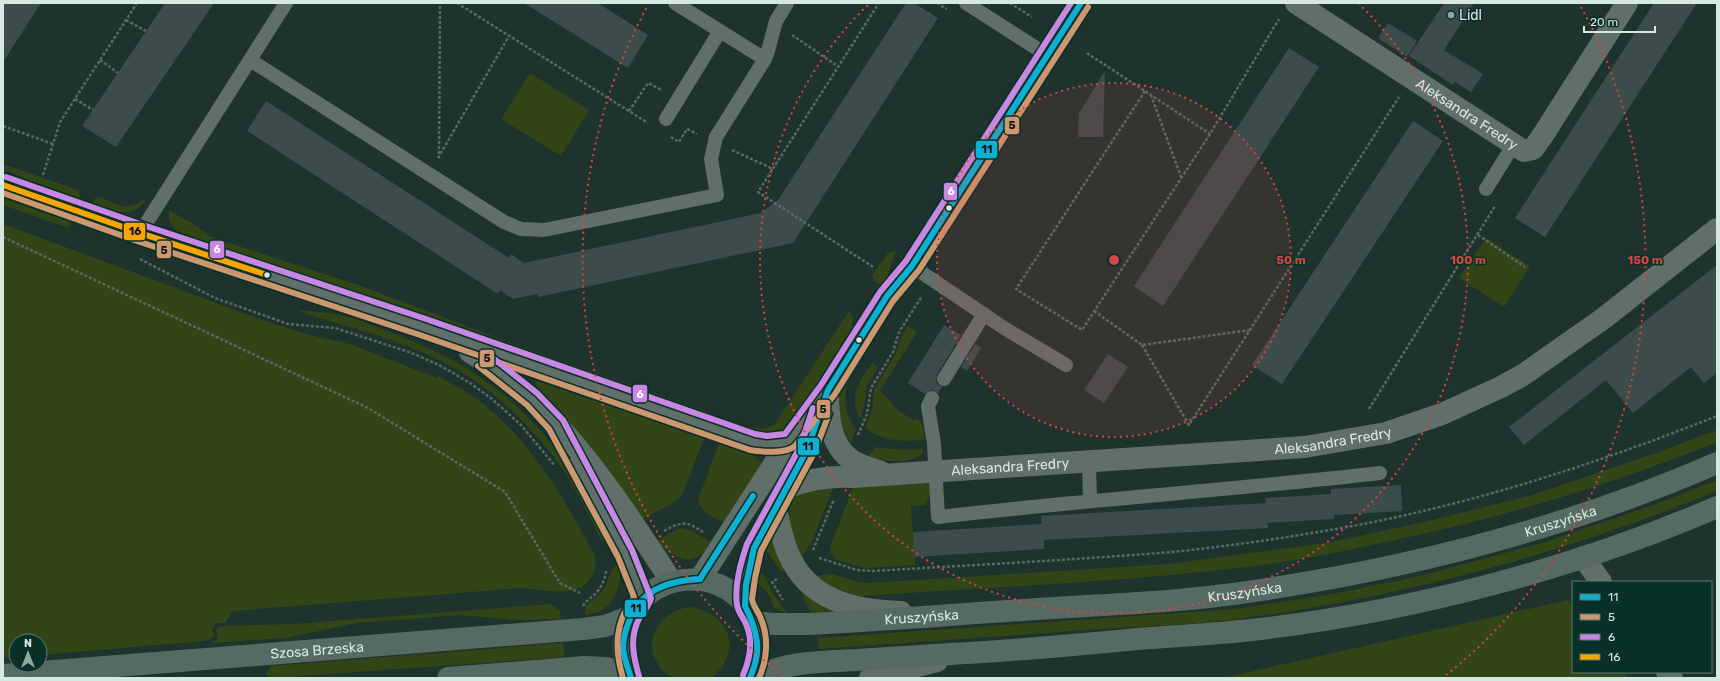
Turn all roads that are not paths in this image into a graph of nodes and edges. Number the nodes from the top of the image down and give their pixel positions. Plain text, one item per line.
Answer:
1 (286, 3) edge
2 (674, 3) edge
3 (787, 3) edge
4 (966, 3) edge
5 (1081, 3) edge
6 (1296, 3) edge
7 (1627, 3) edge
8 (720, 31) junction
9 (1048, 55) junction
10 (765, 59) junction
11 (250, 60) junction
12 (666, 119) dead end
13 (1514, 144) junction
14 (3, 185) edge
15 (1486, 189) dead end
16 (1717, 229) edge
17 (140, 233) junction
18 (912, 266) junction
19 (984, 314) junction
20 (423, 327) junction
21 (1066, 365) dead end
22 (944, 379) dead end
23 (828, 390) junction
24 (932, 398) dead end
25 (556, 424) junction
26 (789, 441) junction
27 (1089, 461) junction
28 (1717, 463) edge
29 (846, 467) junction
30 (934, 472) junction
31 (1380, 474) dead end
32 (787, 488) junction
33 (1090, 501) junction
34 (1717, 507) edge
35 (776, 508) junction
36 (1583, 557) junction
37 (700, 579) junction
38 (1599, 581) edge
39 (672, 582) junction
40 (643, 598) junction
41 (749, 614) junction
42 (960, 614) junction
43 (629, 617) junction
44 (975, 653) junction
45 (3, 676) edge
46 (77, 678) edge
47 (448, 678) edge
48 (630, 678) edge
49 (750, 678) edge
50 (756, 678) edge
51 (870, 678) edge

1 - 11 lane
2 - 8 lane
3 - 10 lane
4 - 9 lane
5 - 9 street
6 - 13 street, Aleksandra Fredry
7 - 13 street, Aleksandra Fredry
8 - 10 lane
8 - 12 lane
9 - 18 street
10 - 11 lane
11 - 17 lane
13 - 15 lane
14 - 17 street
16 - 27 street, Aleksandra Fredry
17 - 20 street
18 - 19 lane
18 - 23 street
19 - 21 lane
19 - 22 lane
20 - 25 street
20 - 26 street
23 - 26 street
23 - 29 street, Aleksandra Fredry
23 - 32 street
24 - 30 lane
25 - 39 street
25 - 40 street
26 - 37 street
27 - 30 street, Aleksandra Fredry
27 - 33 lane
28 - 42 main road, Kruszyńska
29 - 30 street, Aleksandra Fredry
29 - 32 street, Aleksandra Fredry
30 - 33 lane
31 - 33 lane
32 - 35 street
34 - 36 main road
35 - 41 street
35 - 42 street
36 - 38 street
36 - 44 main road
37 - 39 main road
37 - 41 main road
39 - 40 main road
40 - 43 main road
41 - 42 main road, Kruszyńska
41 - 49 main road
43 - 45 main road, Szosa Brzeska
43 - 48 main road
44 - 50 main road
44 - 51 street
45 - 46 main road, Szosa Brzeska
47 - 48 main road

